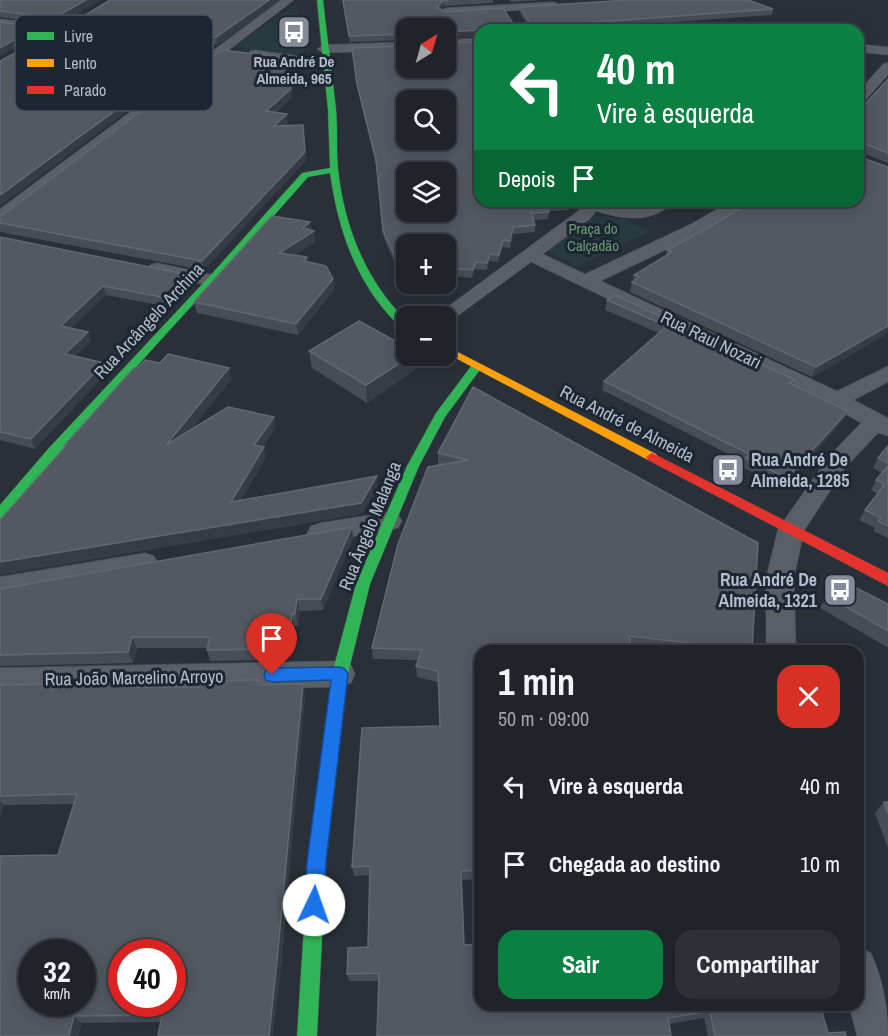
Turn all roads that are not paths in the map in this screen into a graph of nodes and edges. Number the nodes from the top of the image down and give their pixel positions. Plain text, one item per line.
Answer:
1 (288, 0) edge
2 (320, 0) edge
3 (503, 4) edge
4 (566, 4) edge
5 (445, 12) edge
6 (0, 23) edge
7 (517, 23) edge
8 (15, 25) edge
9 (474, 42) edge
10 (456, 43) edge
11 (396, 46) edge
12 (213, 49) edge
13 (323, 49) junction
14 (864, 49) edge
15 (221, 50) junction
16 (888, 51) edge
17 (213, 56) edge
18 (326, 64) junction
19 (888, 67) edge
20 (864, 93) edge
21 (140, 111) edge
22 (334, 170) junction
23 (590, 207) edge
24 (604, 207) edge
25 (656, 207) edge
26 (732, 207) edge
27 (0, 217) edge
28 (531, 255) junction
29 (134, 265) edge
30 (212, 280) junction
31 (587, 280) junction
32 (456, 309) edge
33 (396, 317) edge
34 (456, 355) edge
35 (476, 366) junction
36 (888, 372) edge
37 (837, 400) junction
38 (882, 425) edge
39 (0, 514) edge
40 (388, 521) junction
41 (790, 529) junction
42 (295, 537) edge
43 (166, 560) edge
44 (888, 580) edge
45 (0, 588) edge
46 (781, 645) edge
47 (340, 674) junction
48 (0, 681) edge
49 (864, 987) edge
50 (307, 1036) edge
51 (878, 1036) edge

1 - 15 street
2 - 13 main road
3 - 4 street
3 - 5 street
3 - 7 street
6 - 8 street
9 - 10 street
11 - 13 street
12 - 15 street
13 - 18 main road
14 - 16 street
15 - 17 street
15 - 18 street
18 - 22 main road
19 - 20 street
21 - 27 street
22 - 30 main road, Rua Arcângelo Archina
22 - 33 main road
23 - 28 street
24 - 25 street
26 - 31 street
28 - 31 street, Rua Raul Nozari
28 - 32 street
29 - 30 street
30 - 39 main road, Rua Arcângelo Archina
31 - 37 street, Rua Raul Nozari
34 - 35 main road, Rua André de Almeida
35 - 40 main road, Rua Ângelo Malanga
35 - 41 main road, Rua André de Almeida
36 - 37 street
37 - 38 street, Rua Raul Nozari
38 - 41 street
40 - 42 street
40 - 47 main road, Rua Ângelo Malanga
41 - 44 main road, Rua André de Almeida
41 - 46 street
43 - 45 street
47 - 48 street, Rua João Marcelino Arroyo
47 - 50 main road, Rua Ângelo Malanga
49 - 51 street

